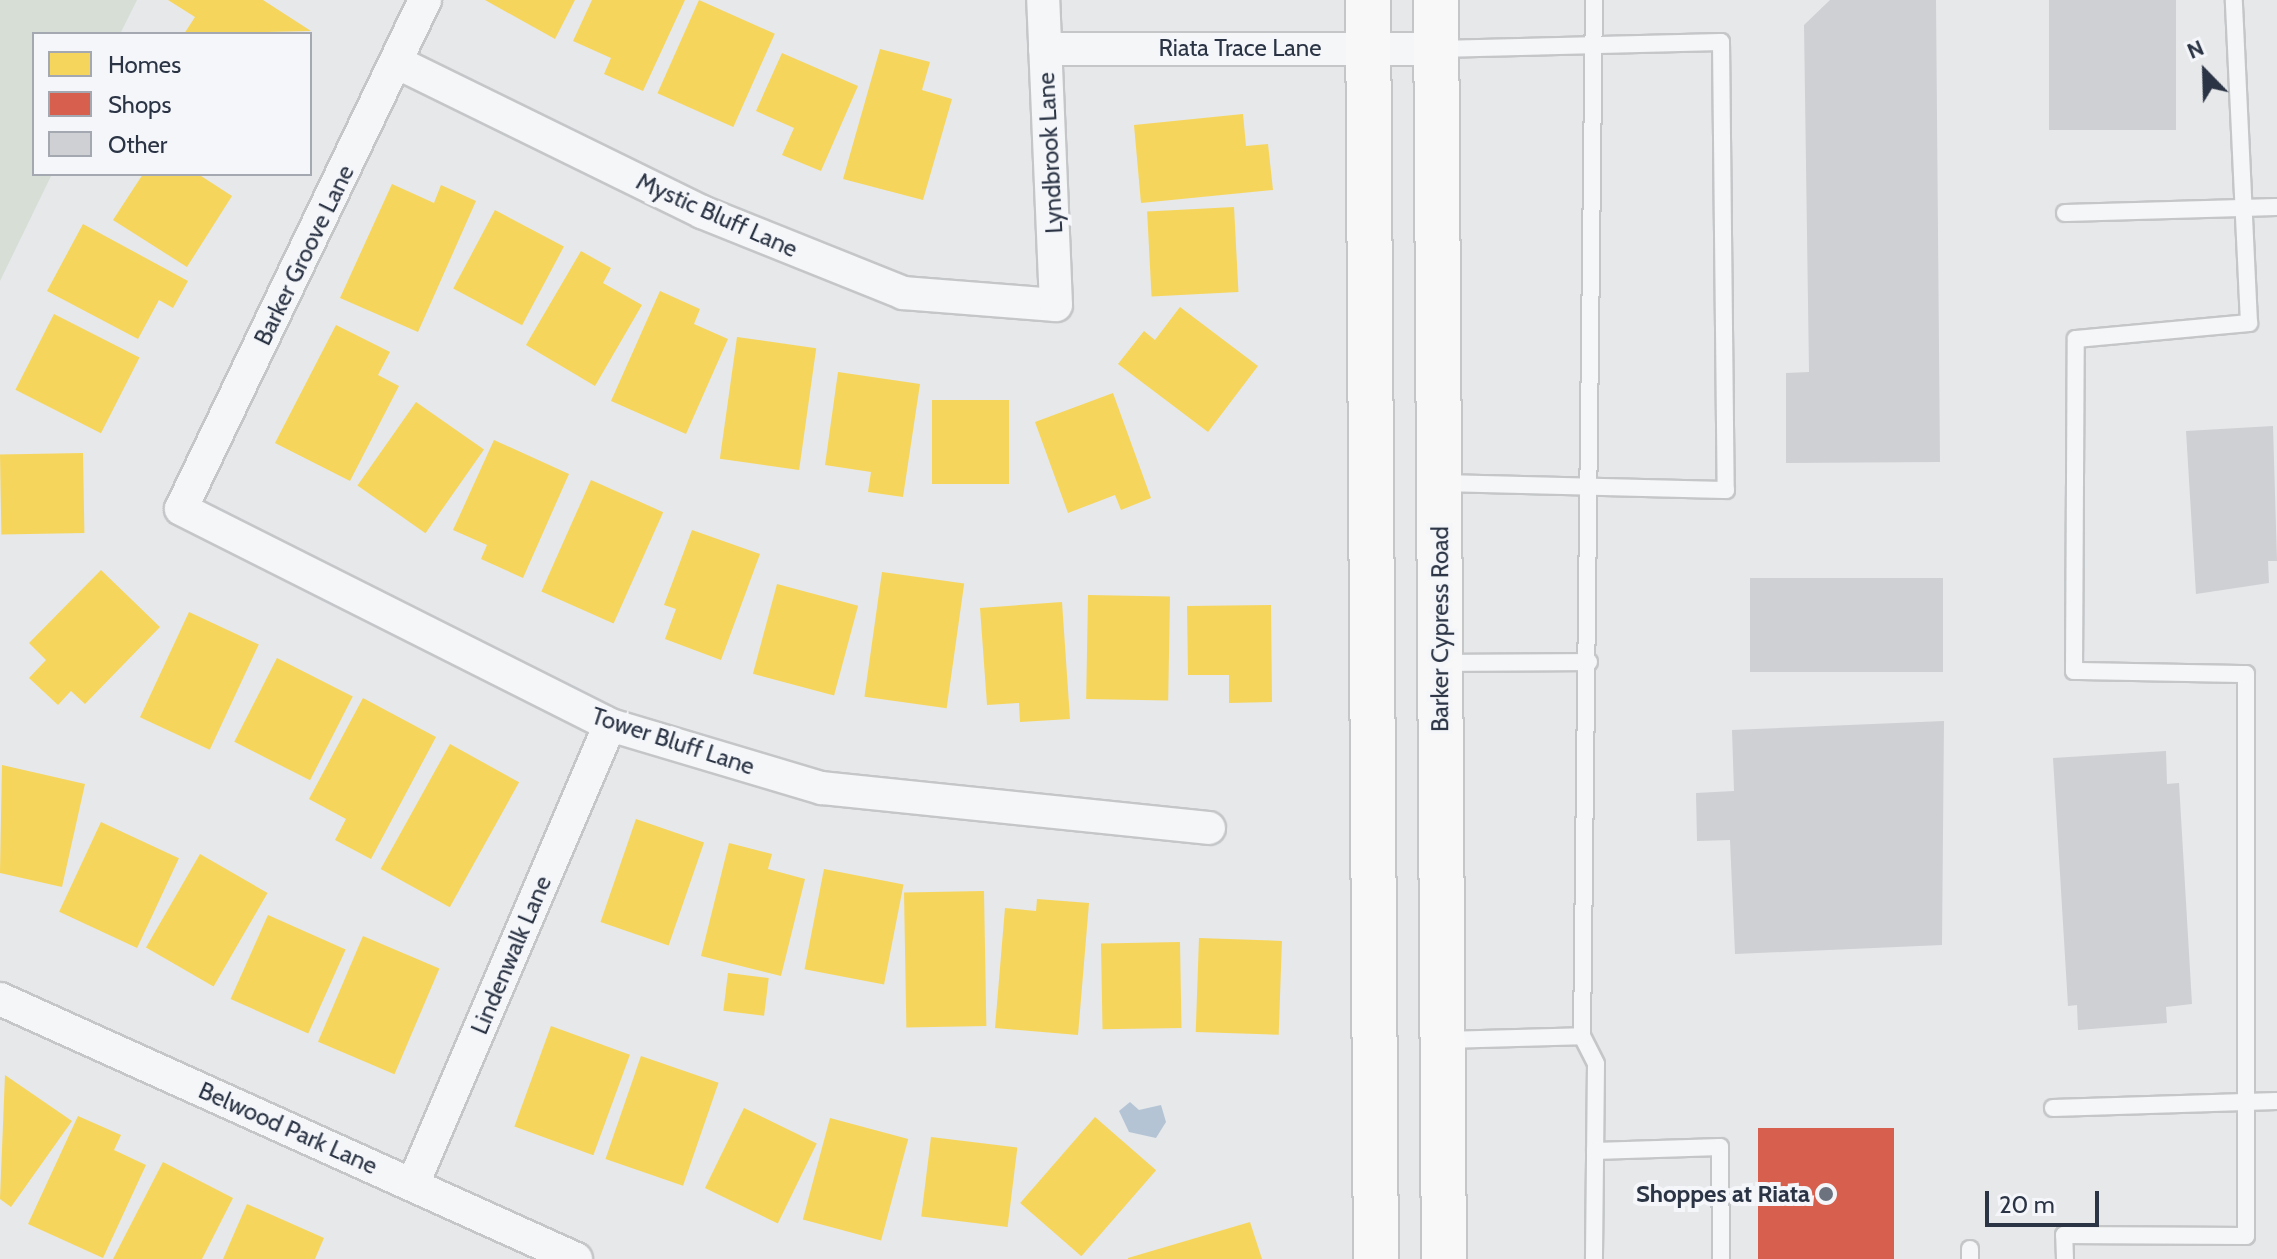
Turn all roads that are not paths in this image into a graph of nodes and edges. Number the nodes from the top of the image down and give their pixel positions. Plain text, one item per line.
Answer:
1 (425, 0) edge
2 (1043, 0) edge
3 (1368, 0) edge
4 (1436, 0) edge
5 (1594, 0) edge
6 (2234, 0) edge
7 (1594, 45) junction
8 (1368, 48) junction
9 (1045, 49) junction
10 (1436, 49) junction
11 (396, 62) junction
12 (2244, 207) junction
13 (2277, 207) edge
14 (2065, 213) dead end
15 (1056, 305) joint
16 (1439, 483) junction
17 (1593, 487) junction
18 (181, 509) joint
19 (1372, 655) junction
20 (1589, 662) junction
21 (1440, 663) junction
22 (610, 725) junction
23 (1209, 828) dead end
24 (0, 999) edge
25 (1582, 1036) junction
26 (1442, 1040) junction
27 (2246, 1101) junction
28 (2277, 1101) edge
29 (2053, 1108) dead end
30 (1595, 1151) junction
31 (413, 1184) junction
32 (576, 1259) edge
33 (1376, 1259) edge
34 (1444, 1259) edge
35 (1594, 1259) edge
36 (1721, 1259) edge
37 (2065, 1259) edge

1 - 11 street, Barker Groove Lane
2 - 9 street, Lyndbrook Lane
3 - 8 main road
4 - 10 main road, Barker Cypress Road
5 - 7 lane
6 - 12 lane
7 - 10 lane
7 - 17 lane
7 - 17 lane
8 - 9 street, Riata Trace Lane
8 - 10 street, Riata Trace Lane
8 - 19 main road
9 - 15 street, Lyndbrook Lane
10 - 16 main road, Barker Cypress Road
11 - 15 street, Mystic Bluff Lane
11 - 18 street, Barker Groove Lane
12 - 13 lane
12 - 14 lane
12 - 27 lane
16 - 17 lane
16 - 21 main road, Barker Cypress Road
17 - 20 lane
18 - 22 street, Tower Bluff Lane
19 - 21 main road
19 - 33 main road
20 - 21 lane
20 - 25 lane
21 - 26 main road, Barker Cypress Road
22 - 23 street, Tower Bluff Lane
22 - 31 street, Lindenwalk Lane
24 - 31 street, Belwood Park Lane
25 - 26 lane
25 - 30 lane
26 - 34 main road, Barker Cypress Road
27 - 28 lane
27 - 29 lane
27 - 37 lane
30 - 35 lane
30 - 36 lane
31 - 32 street, Belwood Park Lane

